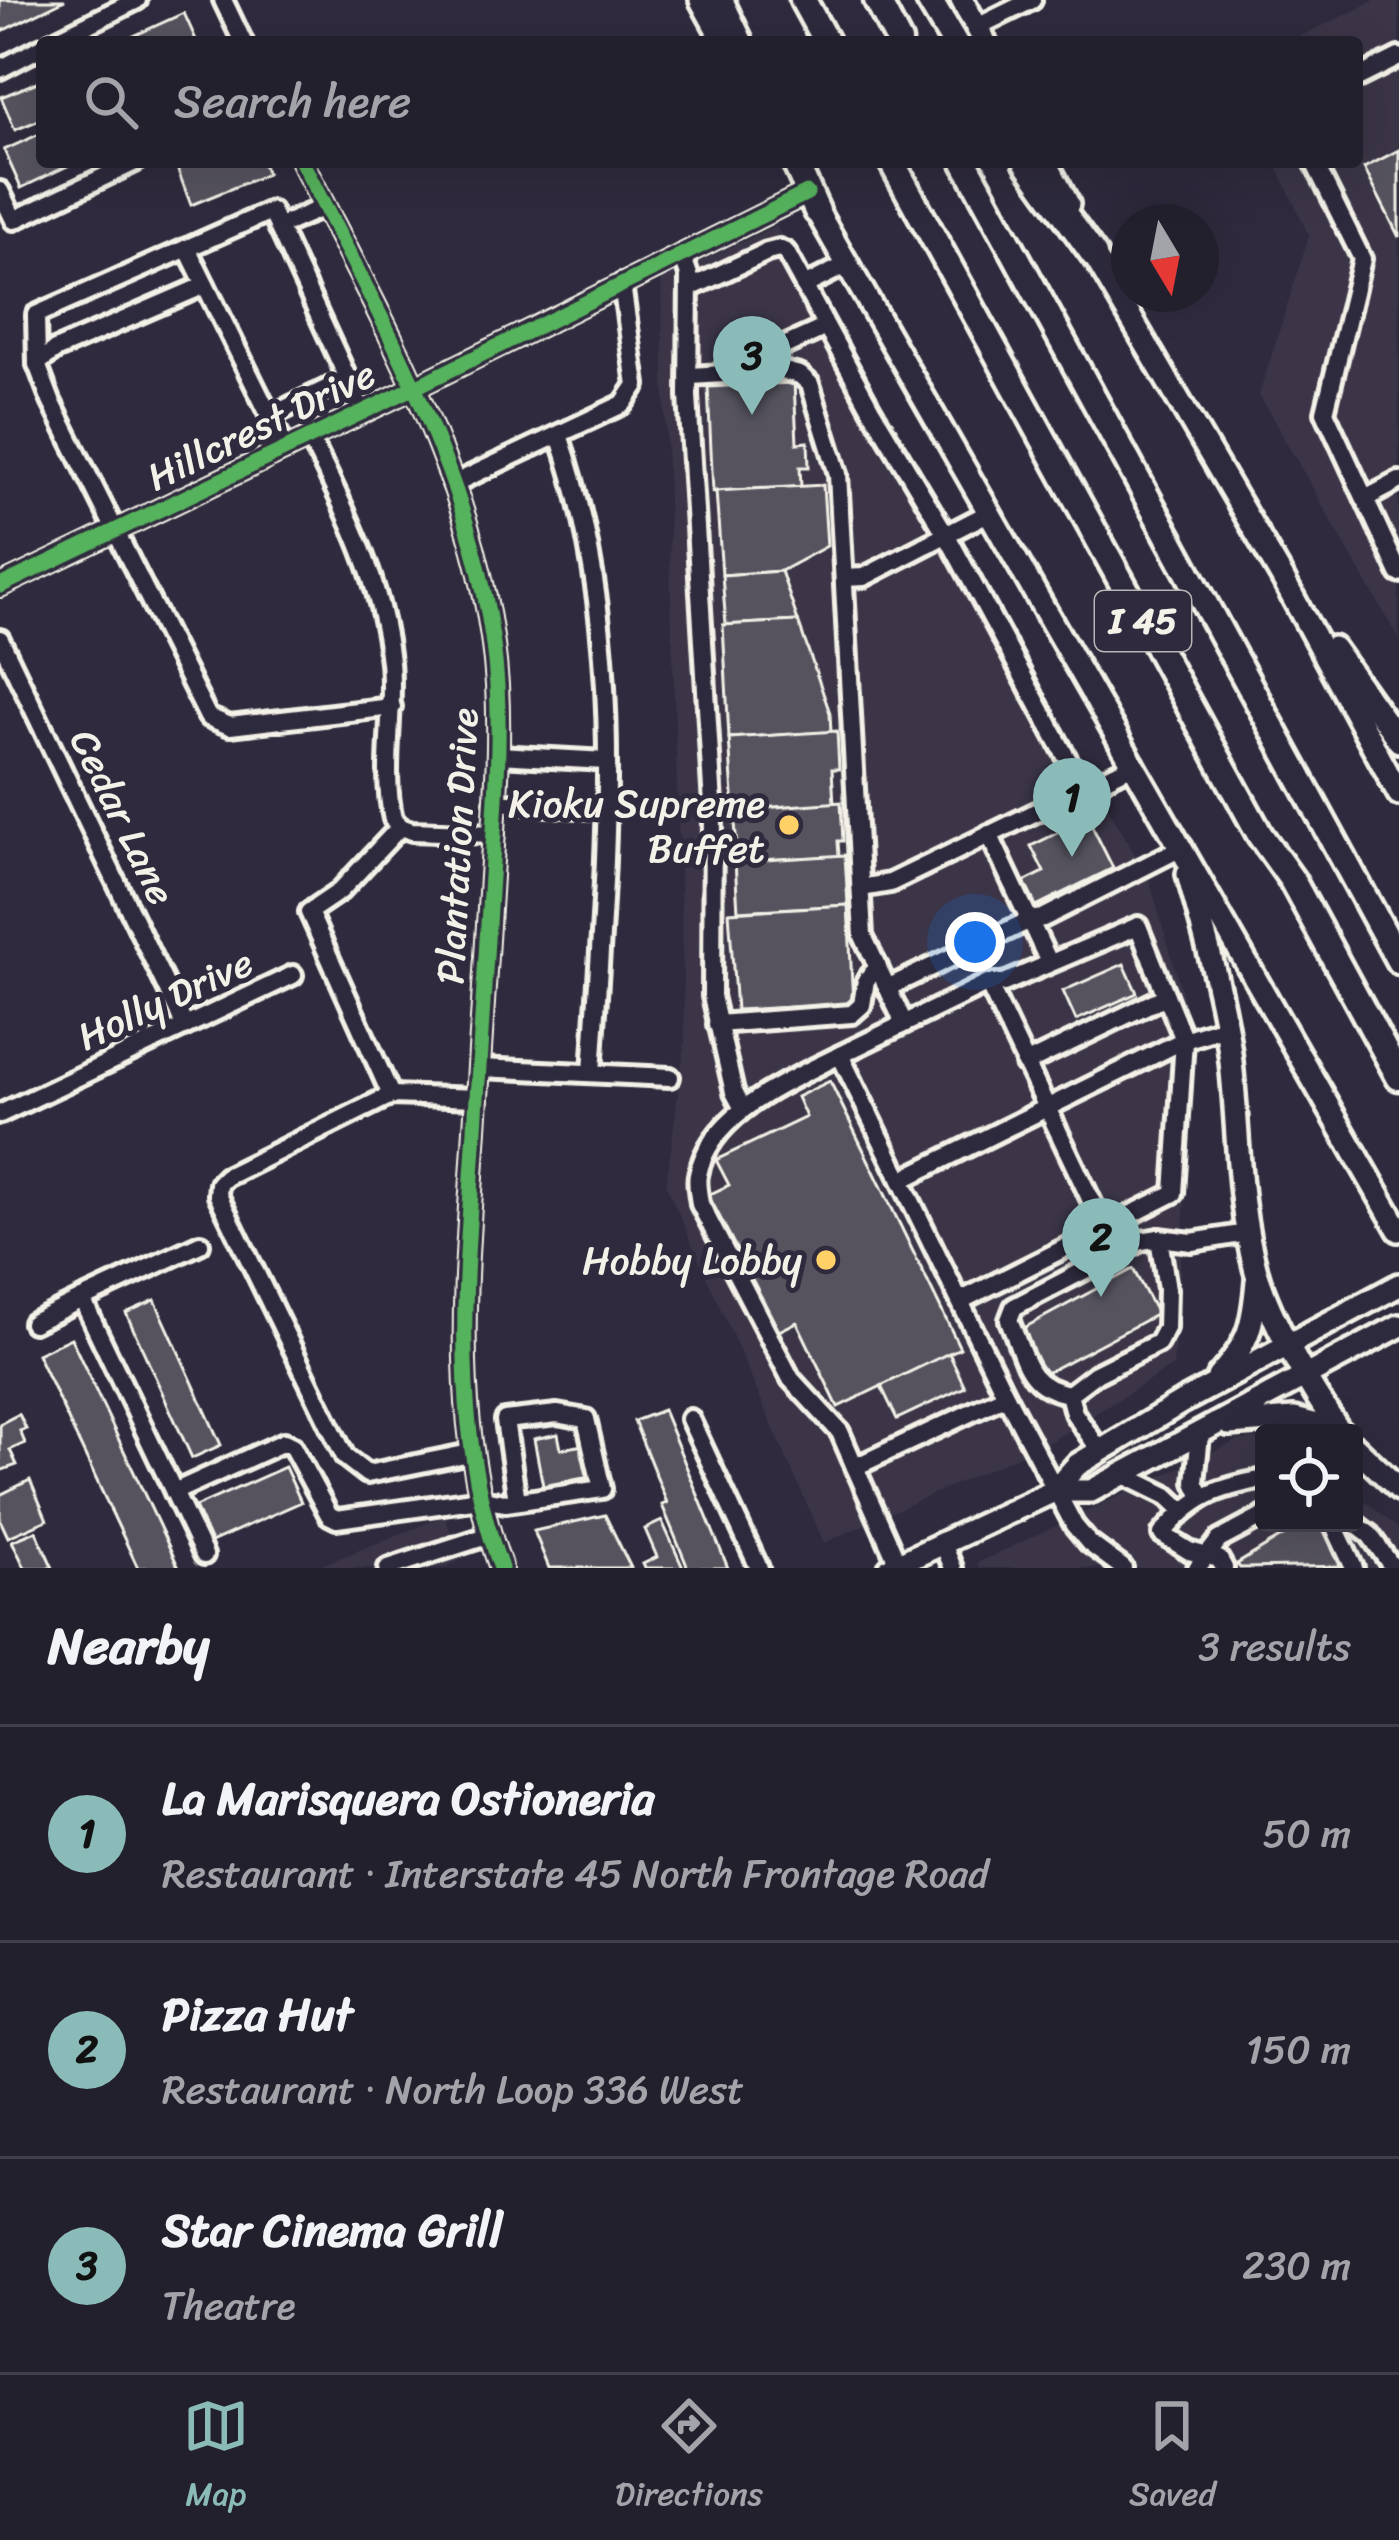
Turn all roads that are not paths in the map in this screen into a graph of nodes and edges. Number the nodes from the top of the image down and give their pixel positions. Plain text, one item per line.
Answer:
1 (137, 0) edge
2 (223, 0) edge
3 (701, 0) edge
4 (720, 0) edge
5 (803, 0) edge
6 (877, 0) edge
7 (929, 0) edge
8 (962, 0) edge
9 (1032, 0) edge
10 (981, 34) edge
11 (64, 36) edge
12 (240, 36) edge
13 (721, 36) edge
14 (737, 36) edge
15 (823, 36) edge
16 (896, 36) edge
17 (950, 36) edge
18 (36, 50) edge
19 (1399, 57) edge
20 (0, 69) edge
21 (1363, 75) edge
22 (122, 168) edge
23 (305, 168) edge
24 (795, 168) edge
25 (895, 168) edge
26 (968, 168) edge
27 (1031, 168) edge
28 (1049, 168) edge
29 (1317, 168) edge
30 (0, 191) edge
31 (812, 202) junction
32 (324, 206) junction
33 (278, 227) junction
34 (187, 248) junction
35 (682, 255) junction
36 (1094, 256) junction
37 (848, 264) junction
38 (622, 284) junction
39 (205, 285) junction
40 (804, 286) junction
41 (690, 288) junction
42 (826, 327) junction
43 (766, 355) junction
44 (37, 364) junction
45 (691, 376) junction
46 (347, 379) junction
47 (414, 388) junction
48 (363, 412) junction
49 (270, 416) junction
50 (560, 435) junction
51 (310, 438) junction
52 (286, 449) junction
53 (1399, 481) edge
54 (453, 484) junction
55 (1365, 499) junction
56 (990, 512) junction
57 (114, 531) junction
58 (947, 536) junction
59 (1399, 573) edge
60 (1282, 577) junction
61 (844, 578) junction
62 (0, 586) edge
63 (0, 639) edge
64 (392, 707) junction
65 (1399, 741) edge
66 (498, 755) junction
67 (606, 761) junction
68 (1135, 764) junction
69 (1083, 788) junction
70 (1399, 794) edge
71 (496, 802) junction
72 (607, 810) junction
73 (400, 827) junction
74 (494, 834) junction
75 (989, 834) junction
76 (1184, 849) junction
77 (861, 888) junction
78 (1030, 920) junction
79 (1399, 961) edge
80 (1049, 962) junction
81 (878, 967) junction
82 (293, 975) dead end
83 (988, 983) junction
84 (887, 988) junction
85 (1166, 996) junction
86 (904, 1023) junction
87 (717, 1024) junction
88 (185, 1025) junction
89 (1225, 1027) junction
90 (1184, 1040) junction
91 (839, 1055) junction
92 (1025, 1064) junction
93 (479, 1069) junction
94 (592, 1073) junction
95 (670, 1077) dead end
96 (1399, 1077) edge
97 (392, 1095) junction
98 (477, 1098) junction
99 (742, 1107) junction
100 (1045, 1108) junction
101 (0, 1114) edge
102 (901, 1180) junction
103 (1399, 1229) edge
104 (1105, 1230) junction
105 (1247, 1233) junction
106 (1159, 1238) junction
107 (200, 1244) dead end
108 (1257, 1275) junction
109 (1399, 1285) edge
110 (82, 1299) junction
111 (960, 1301) junction
112 (33, 1323) dead end
113 (1399, 1326) edge
114 (1290, 1344) junction
115 (1307, 1375) junction
116 (1207, 1389) junction
117 (1069, 1394) junction
118 (1006, 1396) junction
119 (690, 1419) dead end
120 (1308, 1424) edge
121 (1336, 1424) edge
122 (1208, 1430) junction
123 (1101, 1452) junction
124 (470, 1453) junction
125 (1363, 1455) edge
126 (855, 1467) junction
127 (1122, 1474) junction
128 (1255, 1481) edge
129 (1399, 1489) edge
130 (174, 1492) junction
131 (1054, 1492) junction
132 (1202, 1497) junction
133 (480, 1499) junction
134 (517, 1501) junction
135 (1181, 1510) junction
136 (1255, 1521) edge
137 (1363, 1529) edge
138 (1337, 1532) edge
139 (490, 1535) junction
140 (943, 1544) junction
141 (204, 1555) dead end
142 (1201, 1561) edge
143 (894, 1566) edge
144 (1114, 1566) edge
145 (388, 1568) edge
146 (501, 1568) edge
147 (758, 1568) edge
148 (953, 1568) edge
149 (1224, 1568) edge
150 (1354, 1568) edge
151 (1393, 1568) edge

1 - 11 street
2 - 12 street
3 - 13 main road
4 - 14 highway
5 - 15 highway
6 - 16 highway
7 - 17 highway
8 - 10 main road
9 - 10 street
18 - 20 street
19 - 21 street
22 - 30 street
23 - 32 street, Plantation Drive
24 - 31 highway
25 - 96 highway, I 45
26 - 79 highway, I 45
27 - 36 highway
28 - 36 main road
29 - 55 street
31 - 35 street, Hillcrest Drive
31 - 37 main road
32 - 33 street
32 - 47 street, Plantation Drive
33 - 34 street
33 - 46 street
34 - 39 street
34 - 44 street
35 - 38 street, Hillcrest Drive
35 - 41 street
36 - 60 main road
37 - 40 street
37 - 56 main road
38 - 47 street, Hillcrest Drive
38 - 50 street
39 - 44 street
39 - 49 street
40 - 41 street
40 - 42 street
41 - 45 street
42 - 43 street
42 - 58 street
43 - 45 street
43 - 61 street
44 - 57 street
45 - 87 street
46 - 48 street
46 - 49 street
47 - 48 street, Hillcrest Drive
47 - 54 street, Plantation Drive
48 - 51 street, Hillcrest Drive
49 - 52 street
50 - 54 street
50 - 67 street
51 - 52 street, Hillcrest Drive
51 - 64 street
52 - 57 street, Hillcrest Drive
53 - 55 street
54 - 66 street, Plantation Drive
55 - 59 street
56 - 58 street
56 - 68 main road
57 - 62 street, Hillcrest Drive
57 - 64 street
58 - 61 street
58 - 69 street
60 - 65 main road
60 - 70 main road
61 - 77 street
63 - 88 street, Cedar Lane
64 - 73 street
66 - 67 street
66 - 71 street, Plantation Drive
67 - 72 street
68 - 69 street
68 - 76 main road
69 - 75 street
71 - 72 street
71 - 74 street, Plantation Drive
72 - 94 street
73 - 74 street
73 - 97 street
74 - 93 street, Plantation Drive
75 - 77 street
75 - 78 street
76 - 78 street
76 - 89 main road
76 - 103 main road
77 - 81 street
78 - 80 street
78 - 84 street
80 - 83 street
80 - 85 street
81 - 84 street
81 - 87 street
82 - 88 street, Holly Drive
83 - 86 street
83 - 92 street
84 - 86 street
85 - 90 street
85 - 92 street
86 - 91 street
87 - 99 street
88 - 101 street, Holly Drive
89 - 90 street
89 - 105 main road
90 - 100 street
90 - 104 street
91 - 99 street
91 - 102 street
92 - 100 street
93 - 94 street
93 - 98 street, Plantation Drive
94 - 95 street
97 - 98 street
97 - 124 street
98 - 124 street, Plantation Drive
99 - 126 street
100 - 102 street
100 - 104 street
102 - 111 street
104 - 111 street
105 - 106 street
105 - 108 main road
106 - 117 street
106 - 117 street
107 - 110 street
108 - 114 main road
108 - 116 main road
109 - 114 main road
110 - 112 street
110 - 130 street
111 - 118 street
113 - 115 main road
114 - 115 main road
114 - 116 main road
115 - 121 main road
115 - 122 main road
116 - 123 main road
117 - 123 street
118 - 126 street
118 - 131 street
119 - 147 street
120 - 122 main road
122 - 127 main road
122 - 132 street
123 - 131 main road
124 - 133 street, Plantation Drive
125 - 129 main road
126 - 143 street
127 - 131 main road
127 - 135 street
128 - 132 street
130 - 133 street
130 - 141 street
131 - 140 main road
131 - 144 street
132 - 135 street
133 - 134 street
133 - 139 street, Plantation Drive
134 - 134 street
135 - 142 street
136 - 142 street
137 - 151 street
138 - 150 street
139 - 145 street
139 - 146 street, Plantation Drive
140 - 143 main road
140 - 148 street
142 - 149 street

